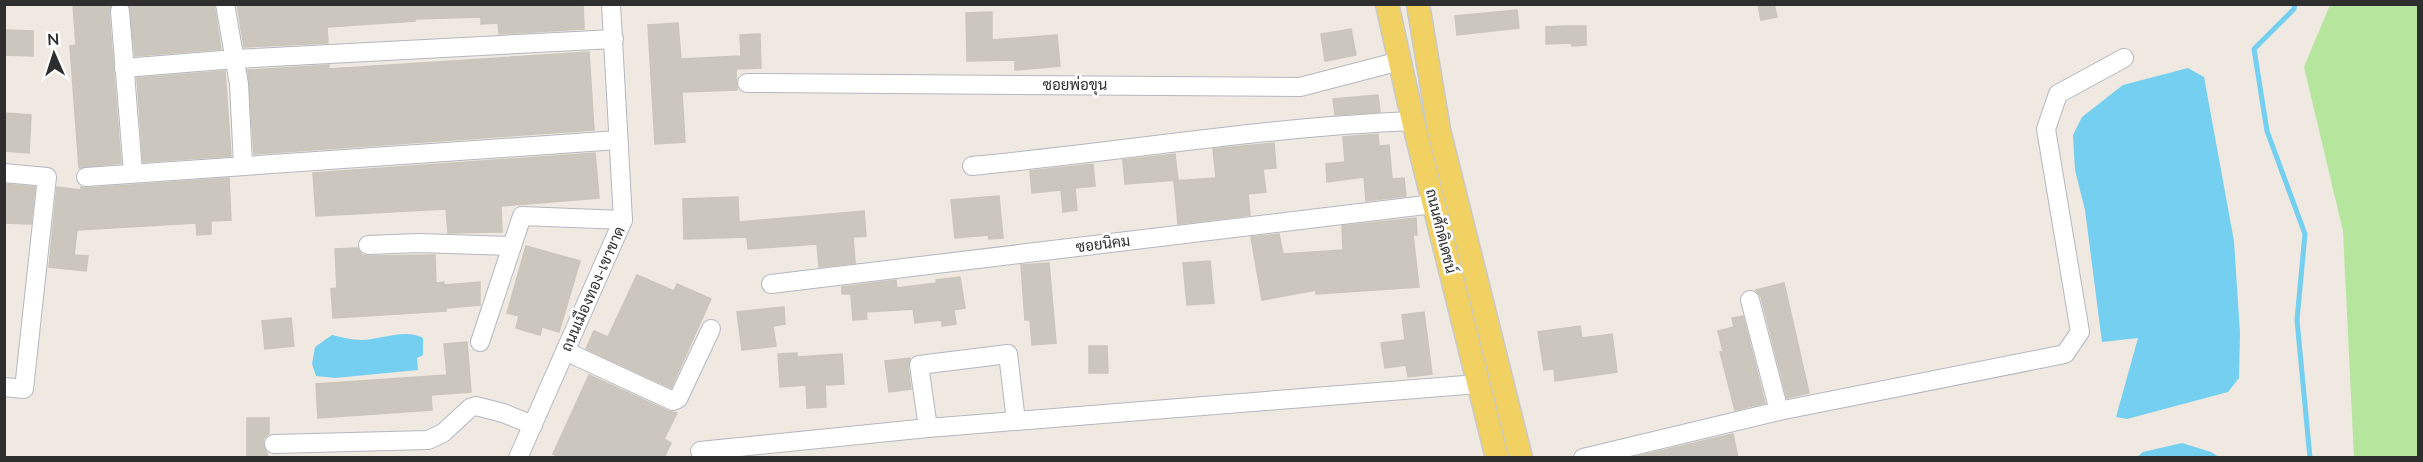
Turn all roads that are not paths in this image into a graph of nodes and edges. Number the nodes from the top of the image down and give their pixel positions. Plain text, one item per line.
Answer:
1 (225, 4) edge
2 (611, 4) edge
3 (1387, 4) edge
4 (1418, 4) edge
5 (120, 12) dead end
6 (614, 39) junction
7 (2124, 58) dead end
8 (235, 59) junction
9 (1400, 61) junction
10 (124, 68) junction
11 (747, 83) dead end
12 (1413, 121) junction
13 (618, 140) junction
14 (243, 165) junction
15 (972, 166) dead end
16 (133, 172) junction
17 (4, 173) edge
18 (86, 177) dead end
19 (1434, 204) junction
20 (623, 220) junction
21 (368, 245) dead end
22 (512, 246) junction
23 (771, 284) dead end
24 (1750, 300) dead end
25 (711, 329) dead end
26 (480, 342) dead end
27 (566, 351) junction
28 (1478, 384) junction
29 (4, 387) edge
30 (1779, 411) junction
31 (1016, 421) junction
32 (533, 425) junction
33 (928, 429) junction
34 (274, 444) dead end
35 (700, 451) dead end
36 (518, 458) edge
37 (1497, 458) edge
38 (1521, 458) edge
39 (1583, 458) edge

1 - 8 street
2 - 6 street, ถนนเมืองทอง-เขาขาด
3 - 9 main road, ถนนศักดิเดชน์
4 - 38 main road
5 - 10 street
6 - 8 street
6 - 13 street, ถนนเมืองทอง-เขาขาด
7 - 30 street
8 - 10 street
8 - 14 street
9 - 11 street, ซอยพ่อขุน
9 - 12 main road, ถนนศักดิเดชน์
10 - 16 street
12 - 15 street
12 - 19 main road, ถนนศักดิเดชน์
13 - 14 street
13 - 20 street, ถนนเมืองทอง-เขาขาด
14 - 16 street
16 - 18 street
17 - 29 street
19 - 23 street, ซอยนิคม
19 - 28 main road, ถนนศักดิเดชน์
20 - 22 street
20 - 27 street, ถนนเมืองทอง-เขาขาด
21 - 22 street
22 - 26 street
24 - 30 street
25 - 27 street
27 - 32 street, ถนนเมืองทอง-เขาขาด
28 - 31 street
28 - 37 main road, ถนนศักดิเดชน์
30 - 39 street
31 - 33 street
31 - 33 street
32 - 34 street
32 - 36 street, ถนนเมืองทอง-เขาขาด
33 - 35 street

